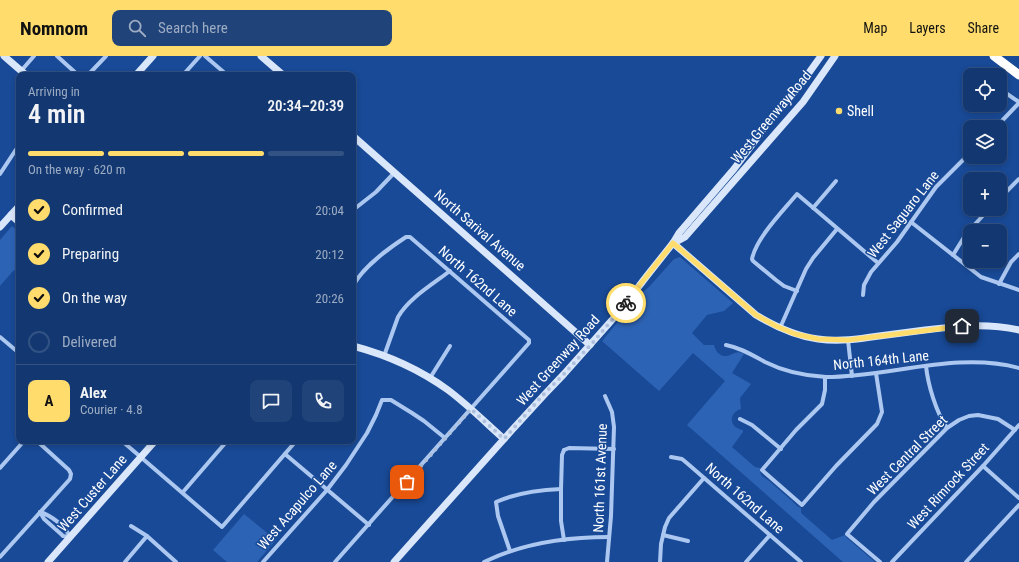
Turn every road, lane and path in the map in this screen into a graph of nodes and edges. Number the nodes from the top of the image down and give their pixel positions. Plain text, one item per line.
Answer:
1 (4, 56) edge
2 (34, 56) edge
3 (57, 56) edge
4 (106, 56) edge
5 (153, 56) edge
6 (200, 56) edge
7 (205, 56) edge
8 (261, 56) edge
9 (821, 56) edge
10 (835, 56) edge
11 (994, 56) edge
12 (22, 72) edge
13 (24, 72) edge
14 (75, 72) edge
15 (91, 72) edge
16 (139, 72) edge
17 (186, 72) edge
18 (224, 72) edge
19 (280, 72) edge
20 (1019, 75) edge
21 (1007, 94) edge
22 (1019, 103) edge
23 (1003, 120) edge
24 (356, 139) edge
25 (16, 150) edge
26 (963, 160) edge
27 (395, 172) junction
28 (0, 174) edge
29 (1019, 179) edge
30 (836, 181) dead end
31 (1007, 191) edge
32 (356, 208) edge
33 (814, 208) junction
34 (16, 209) edge
35 (11, 215) junction
36 (983, 216) edge
37 (16, 219) edge
38 (911, 222) junction
39 (0, 228) edge
40 (837, 229) junction
41 (673, 243) junction
42 (1019, 254) edge
43 (953, 255) junction
44 (878, 263) junction
45 (450, 271) junction
46 (356, 281) edge
47 (999, 284) junction
48 (1019, 290) edge
49 (797, 291) junction
50 (863, 295) dead end
51 (780, 329) junction
52 (1019, 330) edge
53 (0, 337) edge
54 (848, 340) junction
55 (590, 345) junction
56 (726, 345) dead end
57 (450, 346) dead end
58 (356, 347) edge
59 (16, 350) edge
60 (384, 356) junction
61 (926, 366) junction
62 (1019, 368) edge
63 (876, 373) junction
64 (852, 376) junction
65 (825, 377) junction
66 (430, 378) junction
67 (605, 396) dead end
68 (471, 409) junction
69 (740, 419) dead end
70 (1019, 425) edge
71 (947, 428) junction
72 (1015, 430) junction
73 (445, 438) junction
74 (504, 439) junction
75 (21, 444) edge
76 (40, 444) edge
77 (126, 444) edge
78 (152, 444) edge
79 (224, 444) edge
80 (293, 444) edge
81 (781, 448) junction
82 (614, 449) junction
83 (285, 454) junction
84 (141, 457) junction
85 (671, 457) dead end
86 (983, 466) junction
87 (0, 468) edge
88 (704, 478) junction
89 (561, 489) junction
90 (327, 490) junction
91 (183, 492) junction
92 (1019, 498) edge
93 (1019, 505) edge
94 (40, 512) junction
95 (55, 520) junction
96 (51, 525) junction
97 (368, 525) junction
98 (131, 526) dead end
99 (663, 535) junction
100 (770, 535) junction
101 (147, 536) junction
102 (70, 537) junction
103 (609, 537) junction
104 (564, 540) junction
105 (688, 541) dead end
106 (510, 551) junction
107 (0, 557) edge
108 (48, 562) edge
109 (125, 562) edge
110 (176, 562) edge
111 (263, 562) edge
112 (335, 562) edge
113 (394, 562) edge
114 (484, 562) edge
115 (607, 562) edge
116 (660, 562) edge
117 (746, 562) edge
118 (801, 562) edge
119 (880, 562) edge
120 (892, 562) edge
121 (966, 562) edge

1 - 12 main road
2 - 13 street
3 - 14 street
4 - 15 street
5 - 16 main road
6 - 17 street
7 - 18 street
8 - 19 main road
9 - 41 main road, West Greenway Road
10 - 41 main road, West Greenway Road
11 - 20 highway
21 - 22 street
22 - 23 street
24 - 27 main road, North Sarival Avenue
25 - 28 street
26 - 38 street, West Saguaro Lane
27 - 32 street
27 - 55 main road, North Sarival Avenue
29 - 31 street
30 - 33 street
33 - 40 street
33 - 49 street
34 - 35 main road
35 - 37 main road
35 - 39 main road
36 - 43 street
38 - 43 street
38 - 44 street, West Saguaro Lane
40 - 44 street
40 - 49 street
41 - 51 main road
41 - 55 main road, West Greenway Road
42 - 47 street
43 - 47 street
44 - 50 street, West Saguaro Lane
45 - 46 street, North 162nd Lane
45 - 60 street
45 - 68 street, North 162nd Lane
47 - 48 street
49 - 51 street
51 - 54 main road
52 - 54 main road
53 - 59 street
54 - 64 street
55 - 74 main road, West Greenway Road
56 - 65 street, North 164th Lane
57 - 66 street
58 - 60 main road
60 - 66 main road
61 - 62 street, North 164th Lane
61 - 63 street, North 164th Lane
61 - 71 street
63 - 64 street, North 164th Lane
63 - 81 street
64 - 65 street, North 164th Lane
65 - 81 street
66 - 68 main road
67 - 82 street, North 161st Avenue
68 - 73 street
68 - 74 main road
69 - 81 street
70 - 72 street, West Rimrock Street
71 - 72 street, West Central Street
71 - 119 street, West Central Street
72 - 86 street, West Rimrock Street
73 - 90 street, West Acapulco Lane
73 - 97 street
74 - 113 main road, West Greenway Road
75 - 87 street
76 - 94 street
77 - 84 street
78 - 84 main road, West Custer Lane
79 - 91 street
80 - 83 street
82 - 89 street
82 - 103 street, North 161st Avenue
83 - 90 street
83 - 91 street
84 - 91 street
84 - 102 main road, West Custer Lane
85 - 88 street, North 162nd Lane
86 - 92 street
86 - 120 street, West Rimrock Street
88 - 99 street
88 - 100 street, North 162nd Lane
89 - 104 street
89 - 106 street
90 - 97 street
90 - 111 street, West Acapulco Lane
93 - 121 street
94 - 95 street
94 - 96 street
94 - 107 street
95 - 96 street
95 - 102 street
96 - 102 street
97 - 112 street
98 - 101 street
99 - 105 street
99 - 116 street
100 - 117 street
100 - 118 street, North 162nd Lane
101 - 109 street
101 - 110 street
102 - 108 main road, West Custer Lane
103 - 104 street
103 - 115 street, North 161st Avenue
104 - 106 street
106 - 114 street

